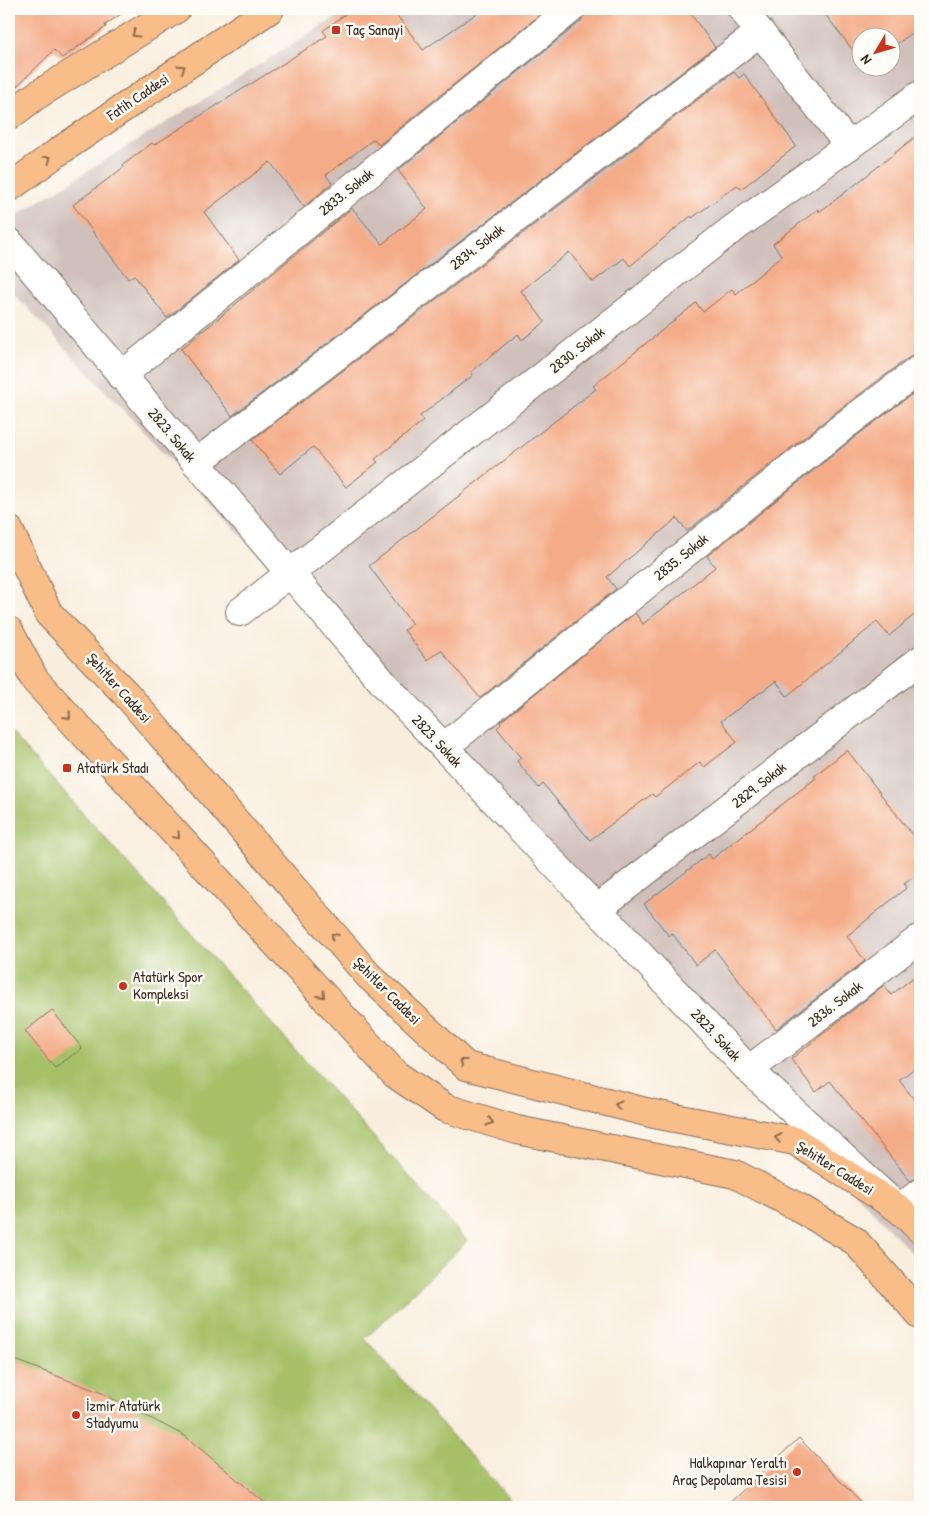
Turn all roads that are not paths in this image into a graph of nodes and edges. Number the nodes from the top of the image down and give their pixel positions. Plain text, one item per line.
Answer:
1 (176, 9) edge
2 (270, 9) edge
3 (570, 9) edge
4 (742, 9) edge
5 (760, 32) junction
6 (920, 95) edge
7 (9, 116) edge
8 (849, 146) junction
9 (9, 188) edge
10 (9, 242) edge
11 (920, 369) edge
12 (122, 376) junction
13 (196, 463) junction
14 (9, 530) edge
15 (290, 573) junction
16 (240, 612) dead end
17 (9, 631) edge
18 (920, 660) edge
19 (9, 662) edge
20 (35, 680) junction
21 (444, 747) junction
22 (597, 910) junction
23 (920, 938) edge
24 (749, 1070) junction
25 (910, 1201) edge
26 (920, 1229) edge
27 (920, 1314) edge

1 -> 7 main road
9 -> 2 main road, Fatih Caddesi
3 - 12 street, 2833. Sokak
4 - 5 street
5 - 8 street
5 - 13 street, 2834. Sokak
6 - 8 street, 2830. Sokak
8 - 15 street, 2830. Sokak
10 - 12 street, 2823. Sokak
11 - 21 street, 2835. Sokak
12 - 13 street, 2823. Sokak
13 - 15 street, 2823. Sokak
25 -> 14 main road, Şehitler Caddesi
15 - 16 street, 2830. Sokak
15 - 21 street, 2823. Sokak
17 - 20 main road
18 - 22 street, 2829. Sokak
19 - 20 main road
20 -> 27 main road
21 - 22 street, 2823. Sokak
22 - 24 street, 2823. Sokak
23 - 24 street, 2836. Sokak
24 - 25 street, 2823. Sokak
25 - 26 main road, Şehitler Caddesi

